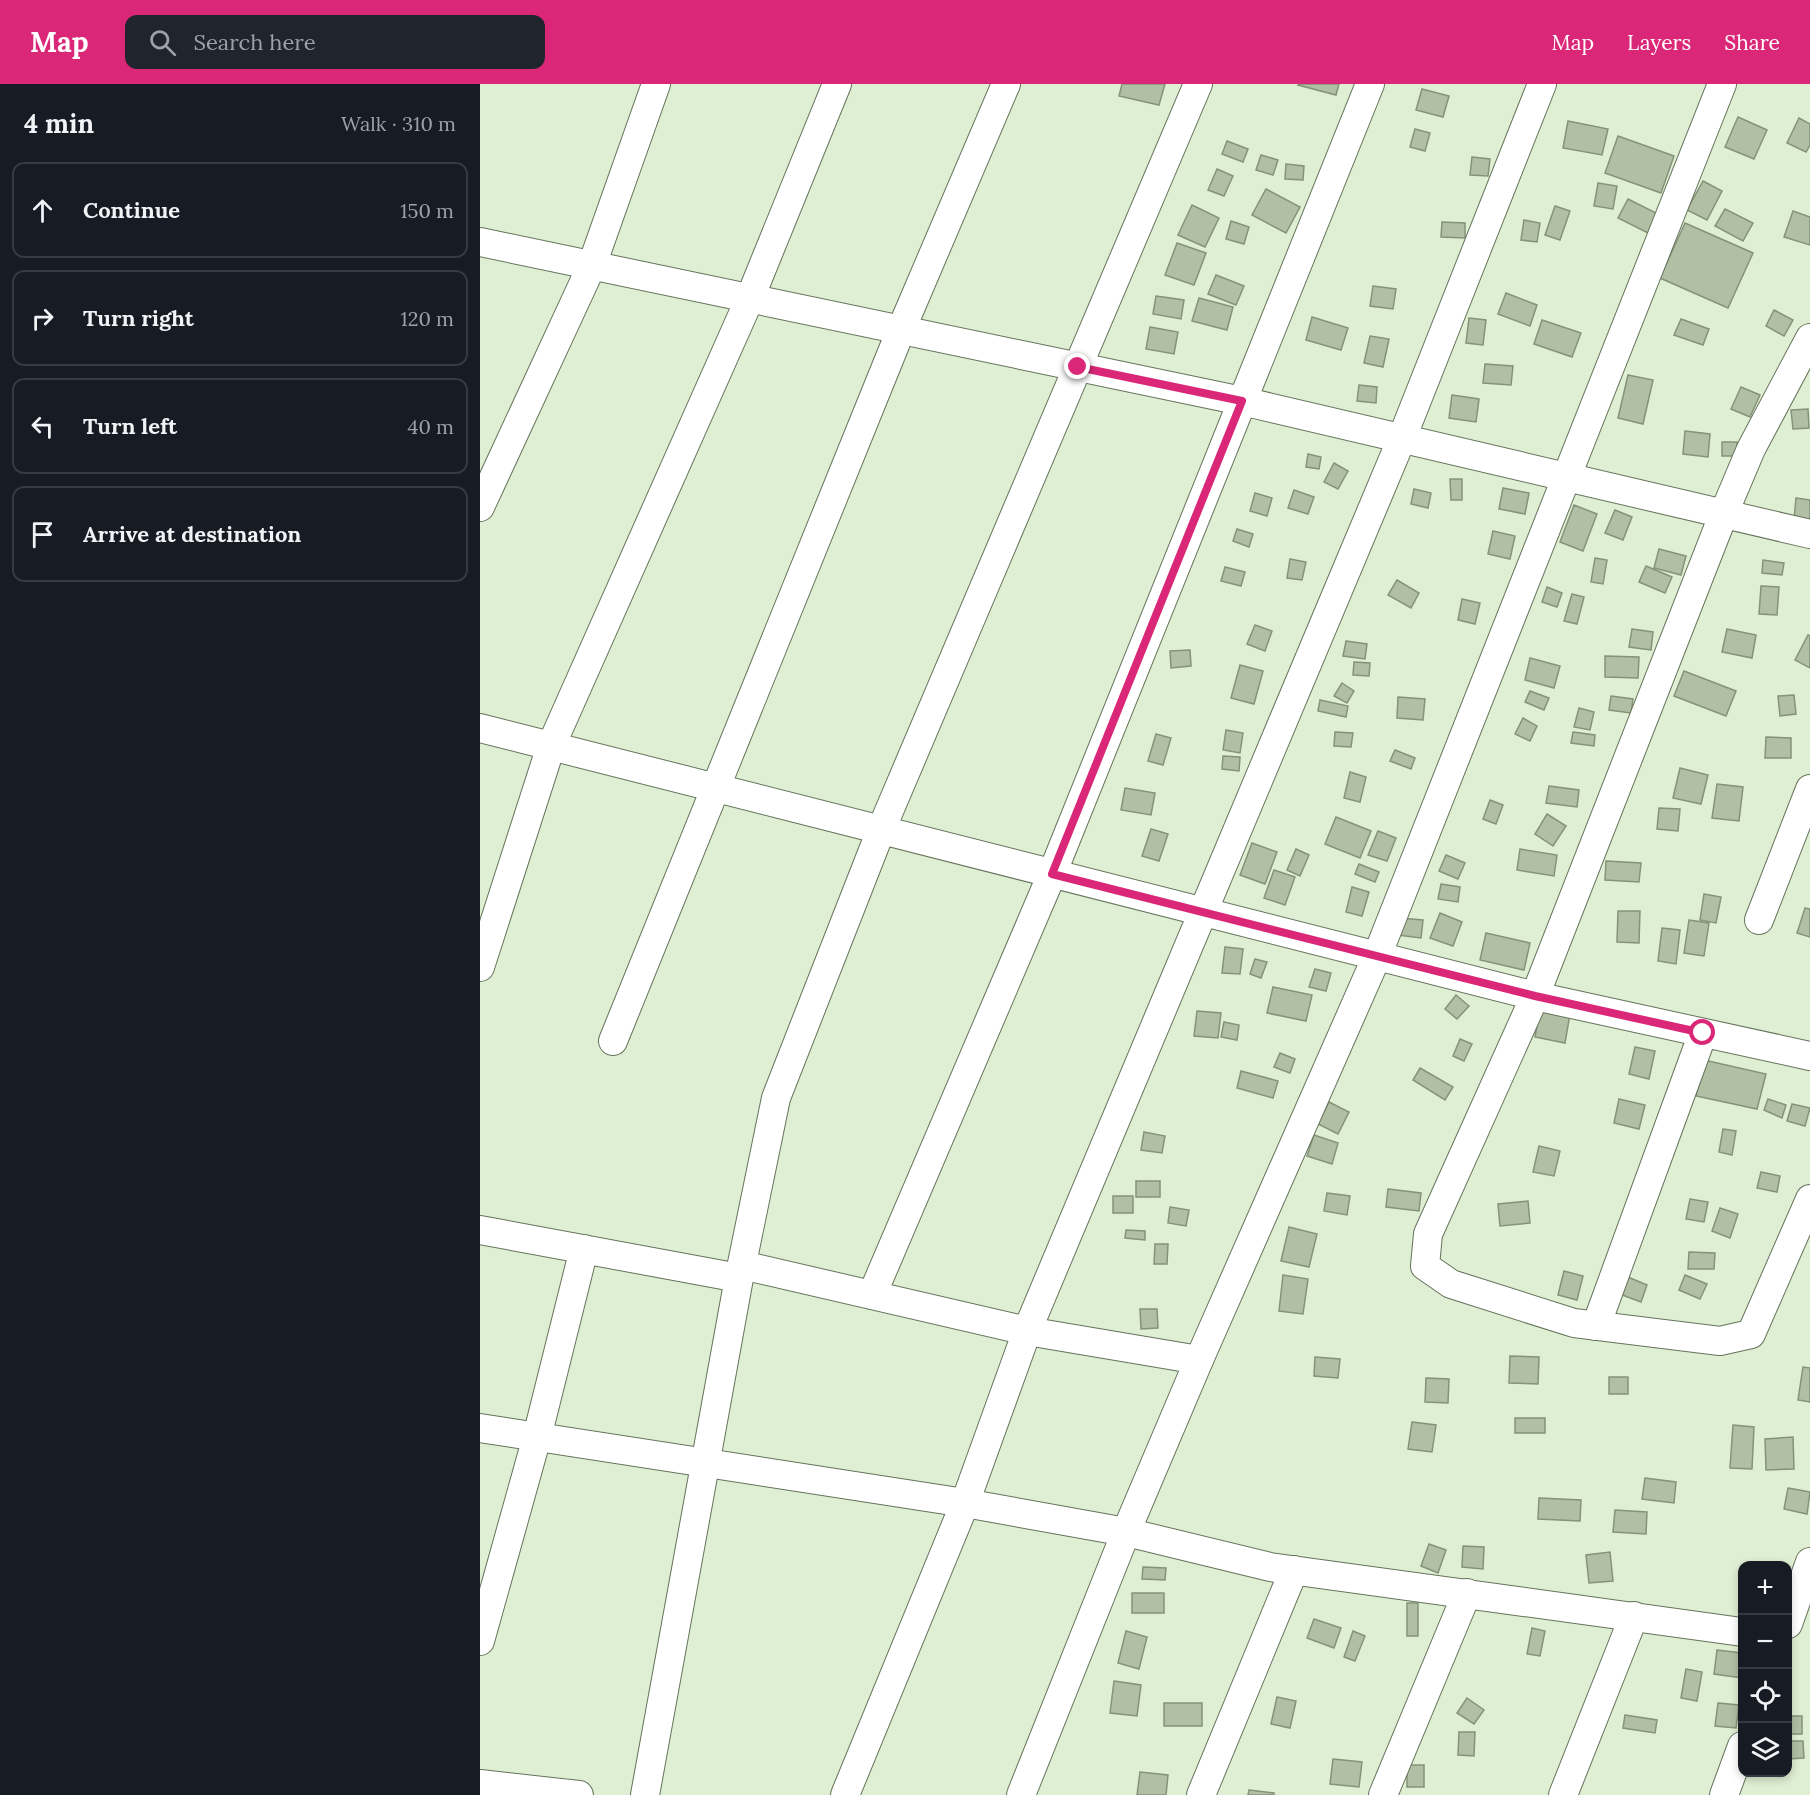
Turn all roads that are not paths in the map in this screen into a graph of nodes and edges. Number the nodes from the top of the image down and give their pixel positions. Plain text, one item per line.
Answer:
1 (656, 84) edge
2 (837, 84) edge
3 (1006, 84) edge
4 (1198, 84) edge
5 (1370, 84) edge
6 (1542, 84) edge
7 (1722, 84) edge
8 (480, 242) edge
9 (592, 265) junction
10 (750, 298) junction
11 (901, 330) junction
12 (1810, 338) edge
13 (1078, 367) junction
14 (1242, 401) junction
15 (1402, 438) junction
16 (1567, 476) junction
17 (480, 507) edge
18 (1724, 513) junction
19 (1810, 534) edge
20 (480, 728) edge
21 (551, 746) junction
22 (716, 788) junction
23 (1810, 789) edge
24 (881, 830) junction
25 (1052, 874) junction
26 (1203, 912) junction
27 (1759, 920) dead end
28 (1377, 956) junction
29 (480, 967) edge
30 (1535, 996) junction
31 (1703, 1033) junction
32 (613, 1041) dead end
33 (1810, 1056) edge
34 (1810, 1199) edge
35 (480, 1230) edge
36 (584, 1249) junction
37 (741, 1271) junction
38 (872, 1295) junction
39 (1596, 1326) junction
40 (1027, 1330) junction
41 (1198, 1360) junction
42 (480, 1428) edge
43 (537, 1437) junction
44 (706, 1463) junction
45 (965, 1503) junction
46 (1126, 1532) junction
47 (1810, 1563) edge
48 (1294, 1570) junction
49 (1467, 1593) junction
50 (1791, 1615) edge
51 (1634, 1616) junction
52 (1738, 1631) edge
53 (480, 1641) edge
54 (1738, 1759) edge
55 (480, 1784) edge
56 (579, 1795) edge
57 (645, 1795) edge
58 (845, 1795) edge
59 (1021, 1795) edge
60 (1201, 1795) edge
61 (1383, 1795) edge
62 (1563, 1795) edge
63 (1724, 1795) edge

1 - 9 street
2 - 10 street
3 - 11 street
4 - 13 street
5 - 14 street
6 - 15 street
7 - 16 street
8 - 9 street
9 - 10 street
9 - 17 street
10 - 11 street
10 - 21 street
11 - 13 street
11 - 22 street
12 - 18 street
13 - 14 street
13 - 24 street
14 - 15 street
14 - 25 street
15 - 16 street
15 - 26 street
16 - 18 street
16 - 28 street
18 - 19 street
18 - 30 street
20 - 21 street
21 - 22 street
21 - 29 street
22 - 24 street
22 - 32 street
23 - 27 street
24 - 25 street
24 - 37 street
25 - 26 street
25 - 38 street
26 - 28 street
26 - 40 street
28 - 30 street
28 - 41 street
30 - 31 street
30 - 39 street
31 - 33 street
31 - 39 street
34 - 39 street
35 - 36 street
36 - 37 street
36 - 43 street
37 - 38 street
37 - 44 street
38 - 40 street
40 - 41 street
40 - 45 street
41 - 46 street
42 - 43 street
43 - 44 street
43 - 53 street
44 - 45 street
44 - 57 street
45 - 46 street
45 - 58 street
46 - 48 street
46 - 59 street
47 - 50 street
48 - 49 street
48 - 60 street
49 - 51 street
49 - 61 street
51 - 52 street
51 - 62 street
54 - 63 street
55 - 56 street

